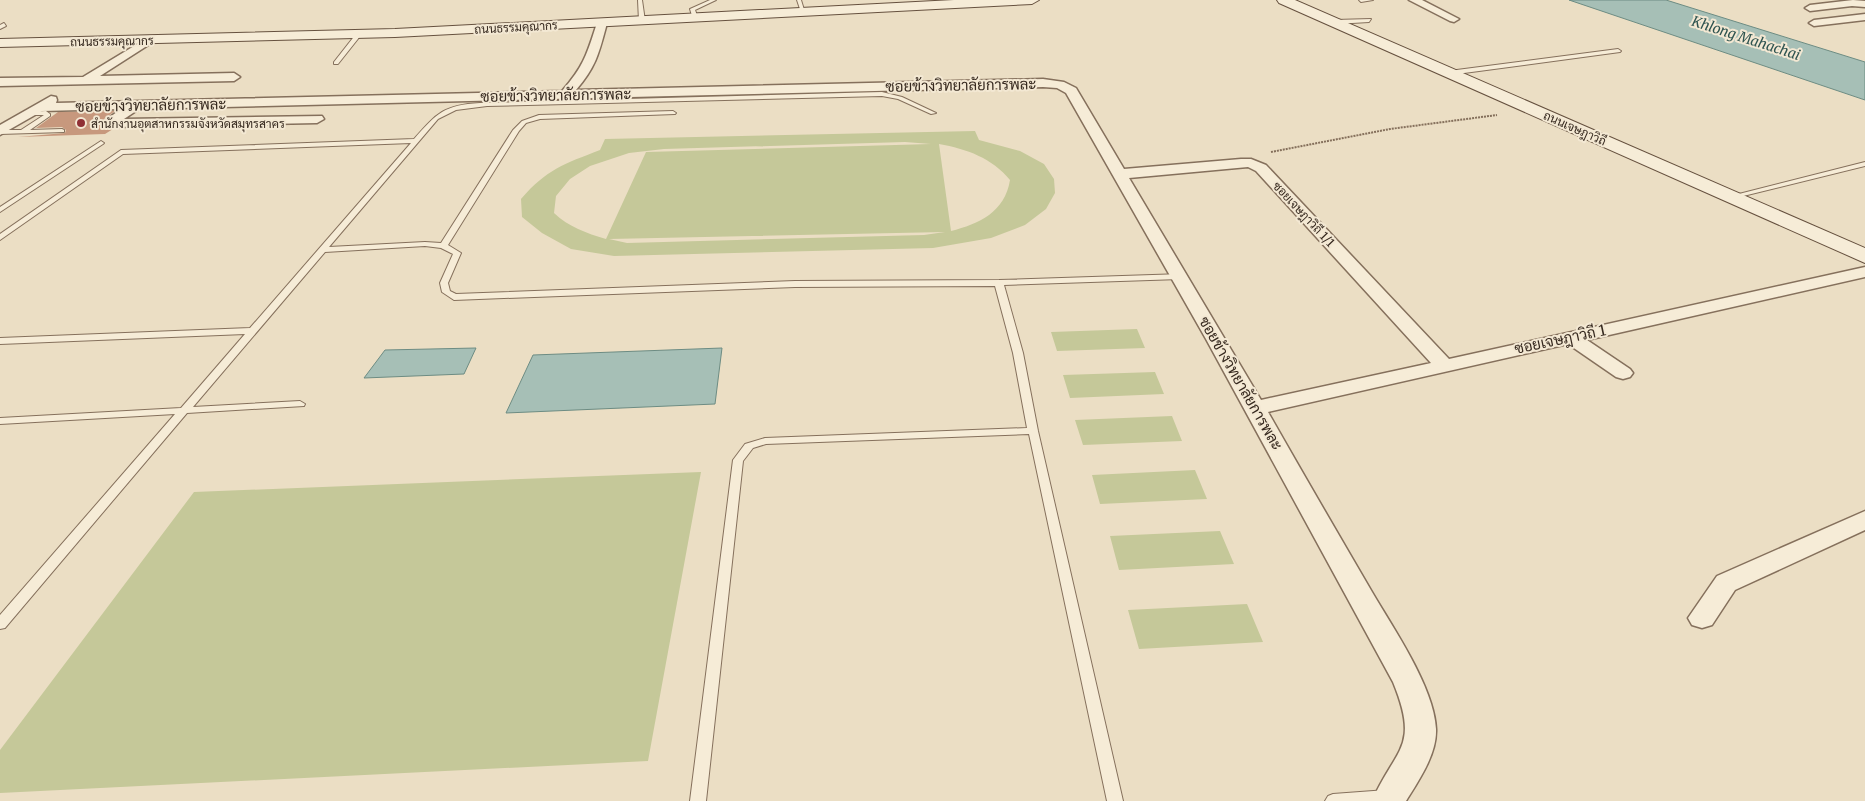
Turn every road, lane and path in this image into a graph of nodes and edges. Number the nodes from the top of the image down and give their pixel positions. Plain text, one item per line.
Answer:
1 (640, 0) edge
2 (714, 0) edge
3 (1032, 0) edge
4 (1284, 0) edge
5 (1371, 0) edge
6 (1414, 0) edge
7 (1361, 1) edge
8 (917, 3) edge
9 (877, 4) edge
10 (1865, 4) edge
11 (801, 6) edge
12 (1810, 8) dead end
13 (1865, 17) edge
14 (695, 18) junction
15 (1454, 19) dead end
16 (1368, 20) dead end
17 (642, 21) junction
18 (1335, 22) junction
19 (602, 23) junction
20 (1814, 23) dead end
21 (358, 35) junction
22 (149, 40) junction
23 (0, 43) edge
24 (1618, 51) dead end
25 (336, 63) dead end
26 (1449, 73) junction
27 (234, 77) dead end
28 (84, 81) junction
29 (0, 82) edge
30 (565, 94) junction
31 (137, 105) junction
32 (35, 110) junction
33 (1534, 110) junction
34 (673, 113) dead end
35 (933, 113) dead end
36 (317, 119) dead end
37 (0, 122) edge
38 (18, 126) junction
39 (0, 131) edge
40 (62, 131) dead end
41 (416, 141) junction
42 (101, 143) dead end
43 (1241, 163) junction
44 (1865, 164) edge
45 (1120, 174) junction
46 (1731, 197) junction
47 (0, 210) edge
48 (0, 238) edge
49 (443, 246) junction
50 (322, 250) junction
51 (1864, 259) edge
52 (1180, 276) junction
53 (999, 282) junction
54 (251, 331) junction
55 (1570, 337) junction
56 (0, 341) edge
57 (1444, 365) junction
58 (1623, 373) dead end
59 (300, 404) dead end
60 (1255, 408) junction
61 (184, 410) junction
62 (0, 421) edge
63 (1033, 431) junction
64 (1865, 520) edge
65 (1702, 618) dead end
66 (0, 624) edge
67 (1389, 799) edge
68 (698, 801) edge
69 (1116, 801) edge
70 (1333, 801) edge

1 - 17 lane
2 - 14 lane
3 - 8 street, ถนนธรรมคุณากร
4 - 18 street, ถนนเจษฎาวิถี
5 - 7 lane
6 - 15 street
8 - 9 street, ถนนธรรมคุณากร
9 - 11 street, ถนนธรรมคุณากร
10 - 12 street
11 - 14 street, ถนนธรรมคุณากร
13 - 20 street
14 - 17 street, ถนนธรรมคุณากร
16 - 18 lane
17 - 19 street, ถนนธรรมคุณากร
18 - 26 street, ถนนเจษฎาวิถี
19 - 21 street, ถนนธรรมคุณากร
19 - 30 street
21 - 22 street, ถนนธรรมคุณากร
21 - 25 lane
22 - 23 street, ถนนธรรมคุณากร
22 - 28 street
24 - 26 lane
26 - 33 street, ถนนเจษฎาวิถี
27 - 28 street
28 - 29 street
28 - 32 street
30 - 31 street, ซอยข้างวิทยาลัยการพละ
30 - 45 street, ซอยข้างวิทยาลัยการพละ
31 - 32 street, ซอยข้างวิทยาลัยการพละ
31 - 36 street
32 - 38 street
32 - 38 lane
33 - 43 path
33 - 46 street, ถนนเจษฎาวิถี
34 - 49 lane
35 - 41 lane
37 - 38 street
38 - 39 street
38 - 40 lane
41 - 48 lane
41 - 50 lane
42 - 47 lane
43 - 45 street, ซอยเจษฎาวิถี 1/1
43 - 57 street, ซอยเจษฎาวิถี 1/1
44 - 46 lane
45 - 52 street, ซอยข้างวิทยาลัยการพละ
46 - 51 street, ถนนเจษฎาวิถี
49 - 50 lane
49 - 53 lane
50 - 54 lane
51 - 55 street, ซอยเจษฎาวิถี 1
52 - 53 lane
52 - 60 street, ซอยข้างวิทยาลัยการพละ
53 - 63 lane
54 - 56 lane
54 - 61 lane
55 - 57 street, ซอยเจษฎาวิถี 1
55 - 58 street
57 - 60 street, ซอยเจษฎาวิถี 1
59 - 61 lane
60 - 67 street, ซอยข้างวิทยาลัยการพละ
61 - 62 lane
61 - 66 lane
63 - 68 lane
63 - 69 lane
64 - 65 street
67 - 70 lane

